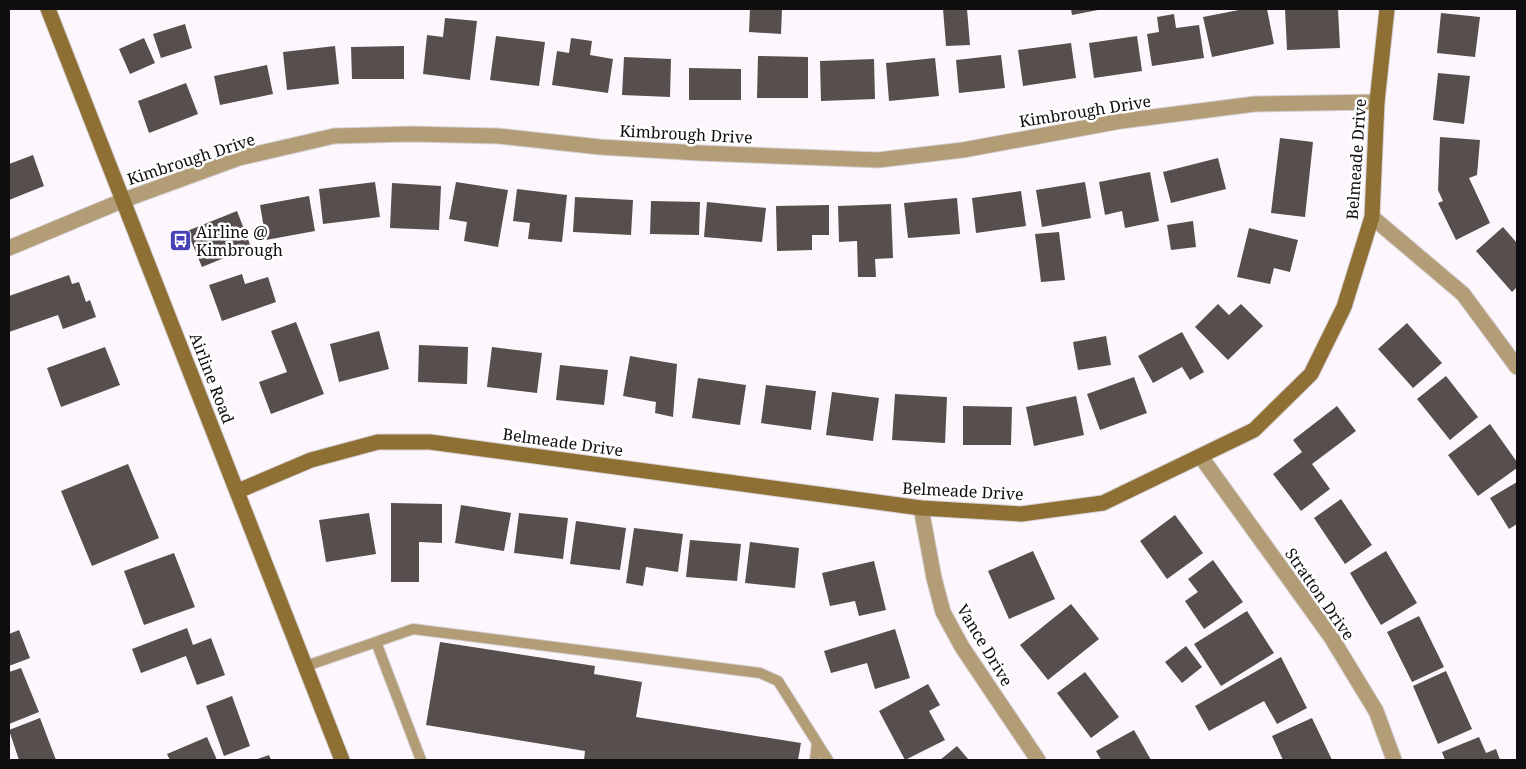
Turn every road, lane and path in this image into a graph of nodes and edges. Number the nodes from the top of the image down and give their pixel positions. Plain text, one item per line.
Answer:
1 (48, 9) edge
2 (1386, 9) edge
3 (1377, 102) junction
4 (124, 200) junction
5 (1372, 217) junction
6 (9, 248) edge
7 (1517, 367) edge
8 (1201, 457) junction
9 (238, 491) junction
10 (921, 508) junction
11 (376, 642) junction
12 (306, 666) junction
13 (817, 743) junction
14 (342, 760) edge
15 (423, 760) edge
16 (815, 760) edge
17 (828, 760) edge
18 (1038, 760) edge
19 (1394, 760) edge

1 - 4 street, Airline Road
2 - 3 street, Belmeade Drive
3 - 4 street, Kimbrough Drive
3 - 5 street, Belmeade Drive
4 - 6 street, Kimbrough Drive
4 - 9 street, Airline Road
5 - 7 street
5 - 8 street, Belmeade Drive
8 - 10 street, Belmeade Drive
8 - 19 street, Stratton Drive
9 - 10 street, Belmeade Drive
9 - 12 street, Airline Road
10 - 18 street, Vance Drive
11 - 12 lane
11 - 13 lane
11 - 15 lane
12 - 14 street, Airline Road
13 - 16 lane
13 - 17 lane

